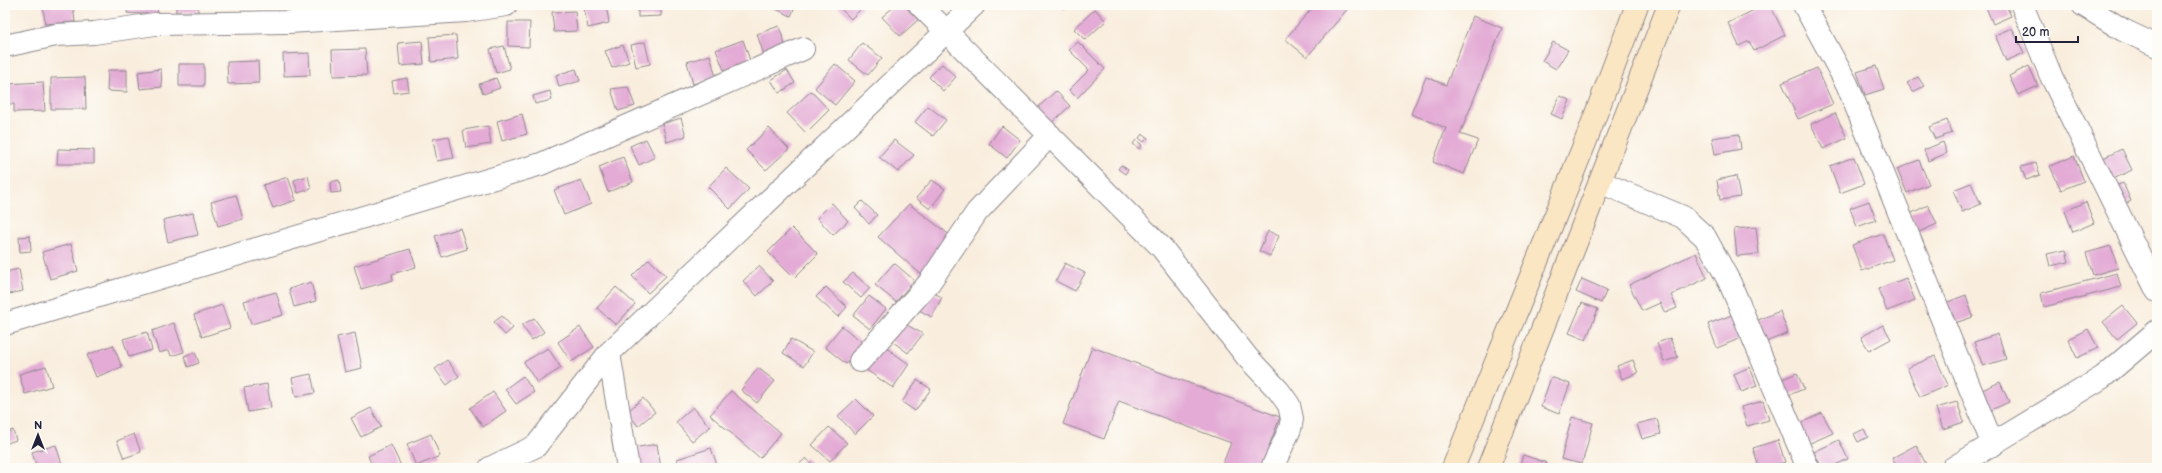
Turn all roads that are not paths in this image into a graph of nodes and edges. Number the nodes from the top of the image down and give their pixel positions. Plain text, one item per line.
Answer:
1 (506, 5) edge
2 (920, 5) edge
3 (974, 5) edge
4 (1637, 5) edge
5 (1669, 5) edge
6 (1804, 5) edge
7 (2022, 5) edge
8 (2083, 5) edge
9 (371, 11) edge
10 (2157, 29) edge
11 (2124, 30) junction
12 (947, 32) junction
13 (5, 46) edge
14 (2157, 46) edge
15 (803, 49) dead end
16 (1050, 135) junction
17 (1585, 143) junction
18 (1611, 154) junction
19 (1600, 182) junction
20 (2157, 291) edge
21 (5, 324) edge
22 (2157, 331) edge
23 (609, 353) junction
24 (860, 360) dead end
25 (1993, 445) junction
26 (490, 468) edge
27 (628, 468) edge
28 (1272, 468) edge
29 (1453, 468) edge
30 (1488, 468) edge
31 (1808, 468) edge
32 (1953, 468) edge

1 - 9 street
2 - 12 street
3 - 12 street
4 - 17 street
5 - 18 street
6 - 25 street
7 - 20 street
8 - 11 street
9 - 13 street
10 - 11 street
11 - 14 street
12 - 16 street
12 - 23 street
15 - 21 street
16 - 24 street
16 - 28 street
17 - 18 street
17 - 29 street
18 - 19 street
19 - 30 street
19 - 31 street
22 - 25 street
23 - 26 street
23 - 27 street
25 - 32 street

